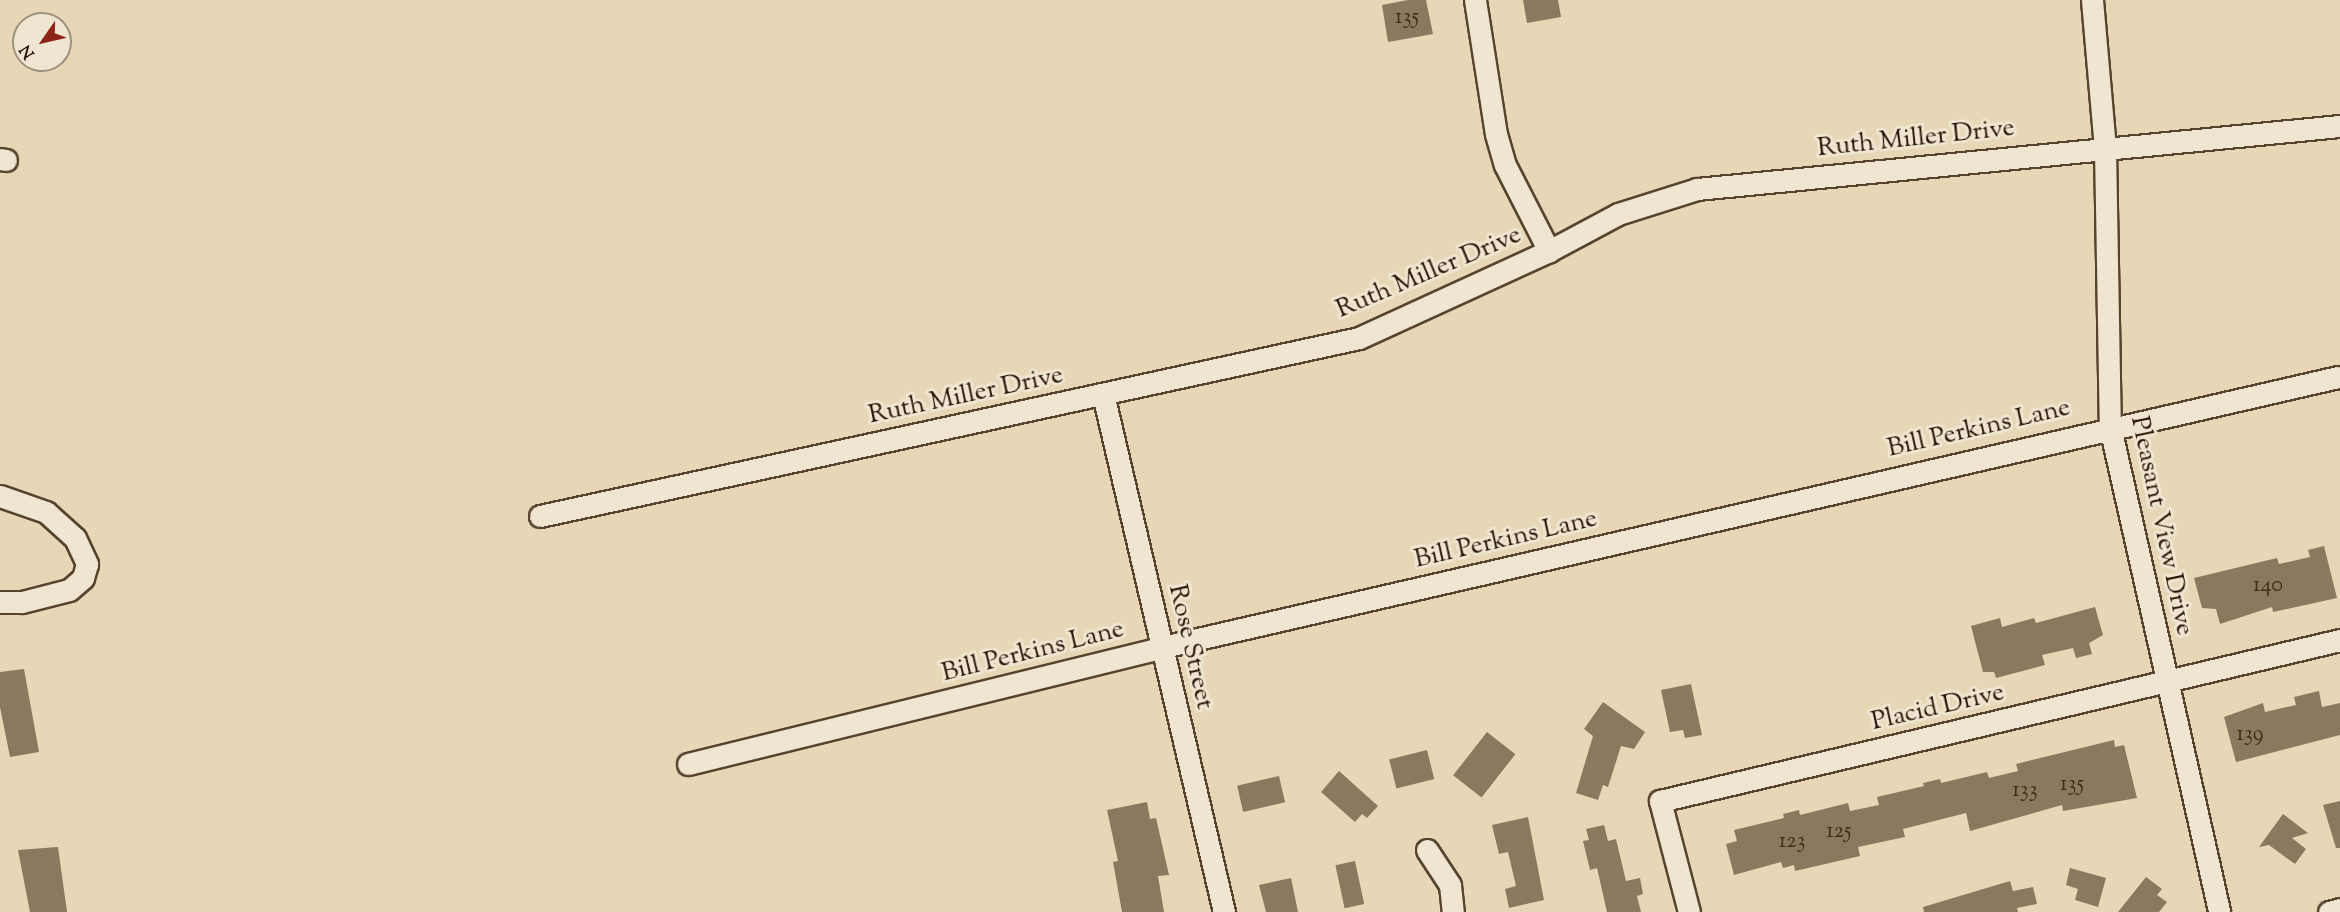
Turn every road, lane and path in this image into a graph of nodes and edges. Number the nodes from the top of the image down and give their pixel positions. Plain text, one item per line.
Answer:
1 (1475, 0) edge
2 (2092, 0) edge
3 (2340, 126) edge
4 (2105, 148) junction
5 (1549, 251) junction
6 (2338, 377) dead end
7 (1103, 394) junction
8 (2110, 426) junction
9 (0, 496) edge
10 (540, 516) dead end
11 (0, 602) edge
12 (2340, 640) edge
13 (1163, 648) junction
14 (2167, 683) junction
15 (688, 764) dead end
16 (1427, 850) dead end
17 (2340, 909) edge
18 (1224, 912) edge
19 (1452, 912) edge
20 (1689, 912) edge
21 (2219, 912) edge
22 (2329, 912) edge

1 - 5 street
2 - 4 street, Pleasant View Drive
3 - 4 street, Ruth Miller Drive
4 - 5 street, Ruth Miller Drive
4 - 8 street, Pleasant View Drive
5 - 7 street, Ruth Miller Drive
6 - 8 street, Bill Perkins Lane
7 - 10 street, Ruth Miller Drive
7 - 13 street, Rose Street
8 - 13 street, Bill Perkins Lane
8 - 14 street, Pleasant View Drive
9 - 11 street
12 - 14 street, Placid Drive
13 - 15 street, Bill Perkins Lane
13 - 18 street, Rose Street
14 - 20 street, Placid Drive
14 - 21 street, Pleasant View Drive
16 - 19 street
17 - 22 street

